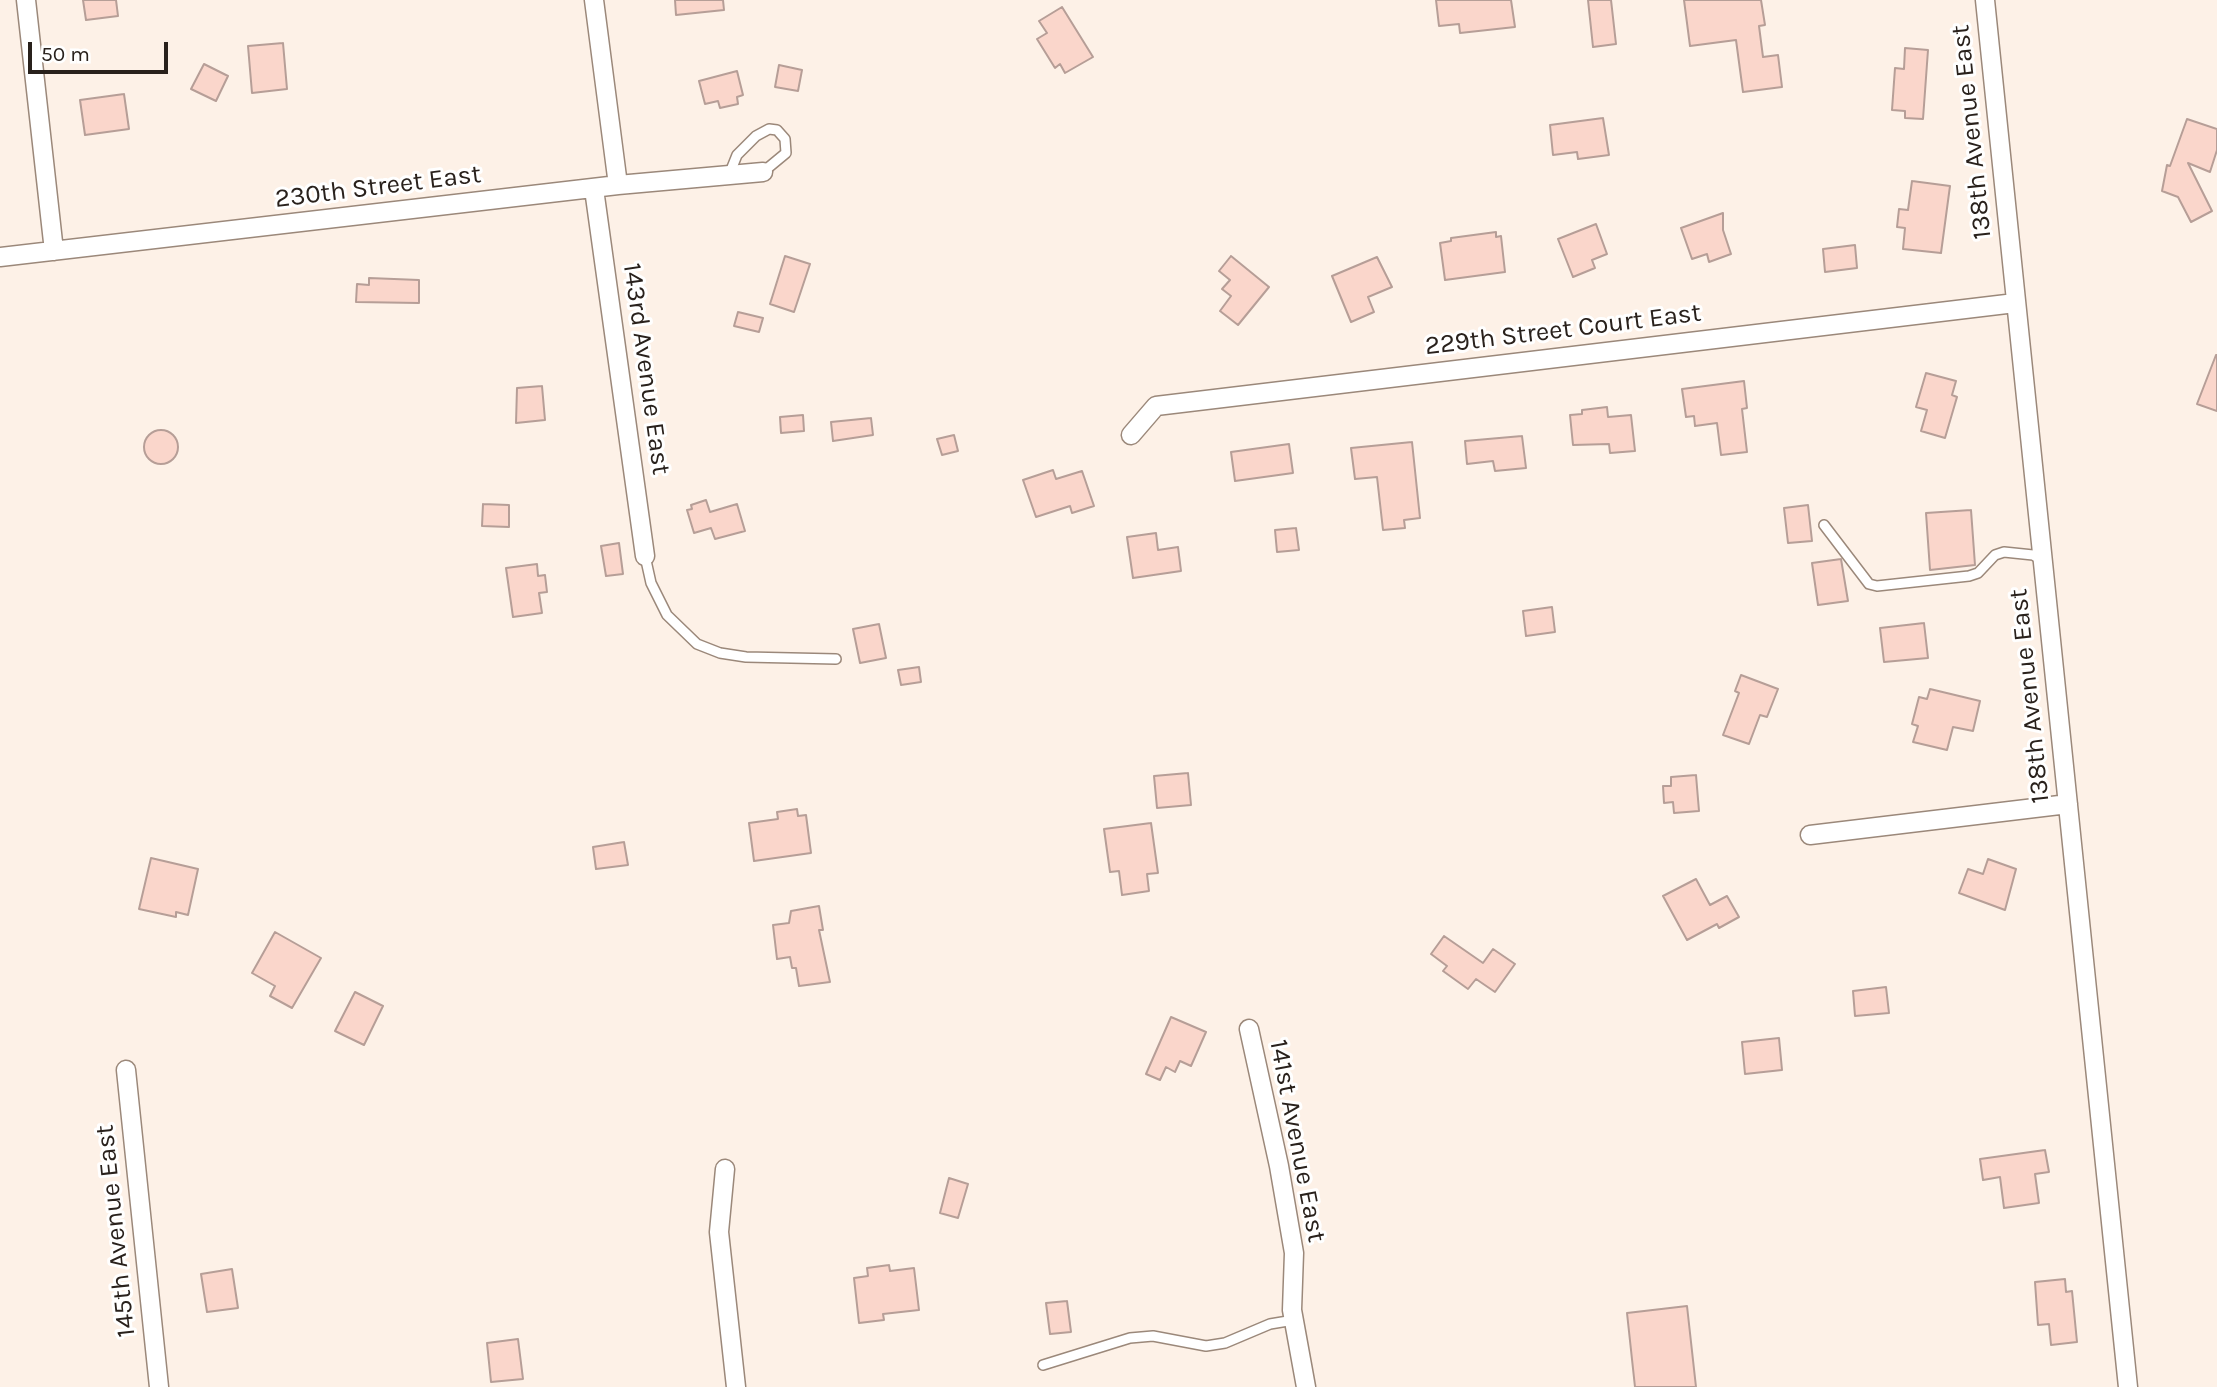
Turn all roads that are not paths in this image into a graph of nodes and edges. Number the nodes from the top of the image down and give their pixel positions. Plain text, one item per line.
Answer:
1 (26, 0) edge
2 (594, 0) edge
3 (1985, 0) edge
4 (762, 172) joint
5 (729, 175) junction
6 (618, 186) junction
7 (594, 189) junction
8 (54, 251) junction
9 (0, 257) edge
10 (2015, 303) junction
11 (1131, 435) dead end
12 (1824, 525) dead end
13 (645, 556) joint
14 (2042, 560) junction
15 (836, 659) dead end
16 (2068, 804) junction
17 (1810, 835) dead end
18 (1249, 1029) dead end
19 (126, 1070) dead end
20 (725, 1169) dead end
21 (1294, 1320) junction
22 (1043, 1365) dead end
23 (159, 1387) edge
24 (736, 1387) edge
25 (1306, 1387) edge
26 (2129, 1387) edge

1 - 8 street
2 - 6 street
3 - 10 street, 138th Avenue East
4 - 5 street, 230th Street East
4 - 5 lane
5 - 6 street, 230th Street East
6 - 7 street, 230th Street East
7 - 8 street, 230th Street East
7 - 13 street, 143rd Avenue East
8 - 9 street, 230th Street East
10 - 11 street, 229th Street Court East
10 - 14 street, 138th Avenue East
12 - 14 lane
13 - 15 lane
14 - 16 street, 138th Avenue East
16 - 17 street
16 - 26 street, 138th Avenue East
18 - 21 street, 141st Avenue East
19 - 23 street, 145th Avenue East
20 - 24 street
21 - 22 lane
21 - 25 street, 141st Avenue East

